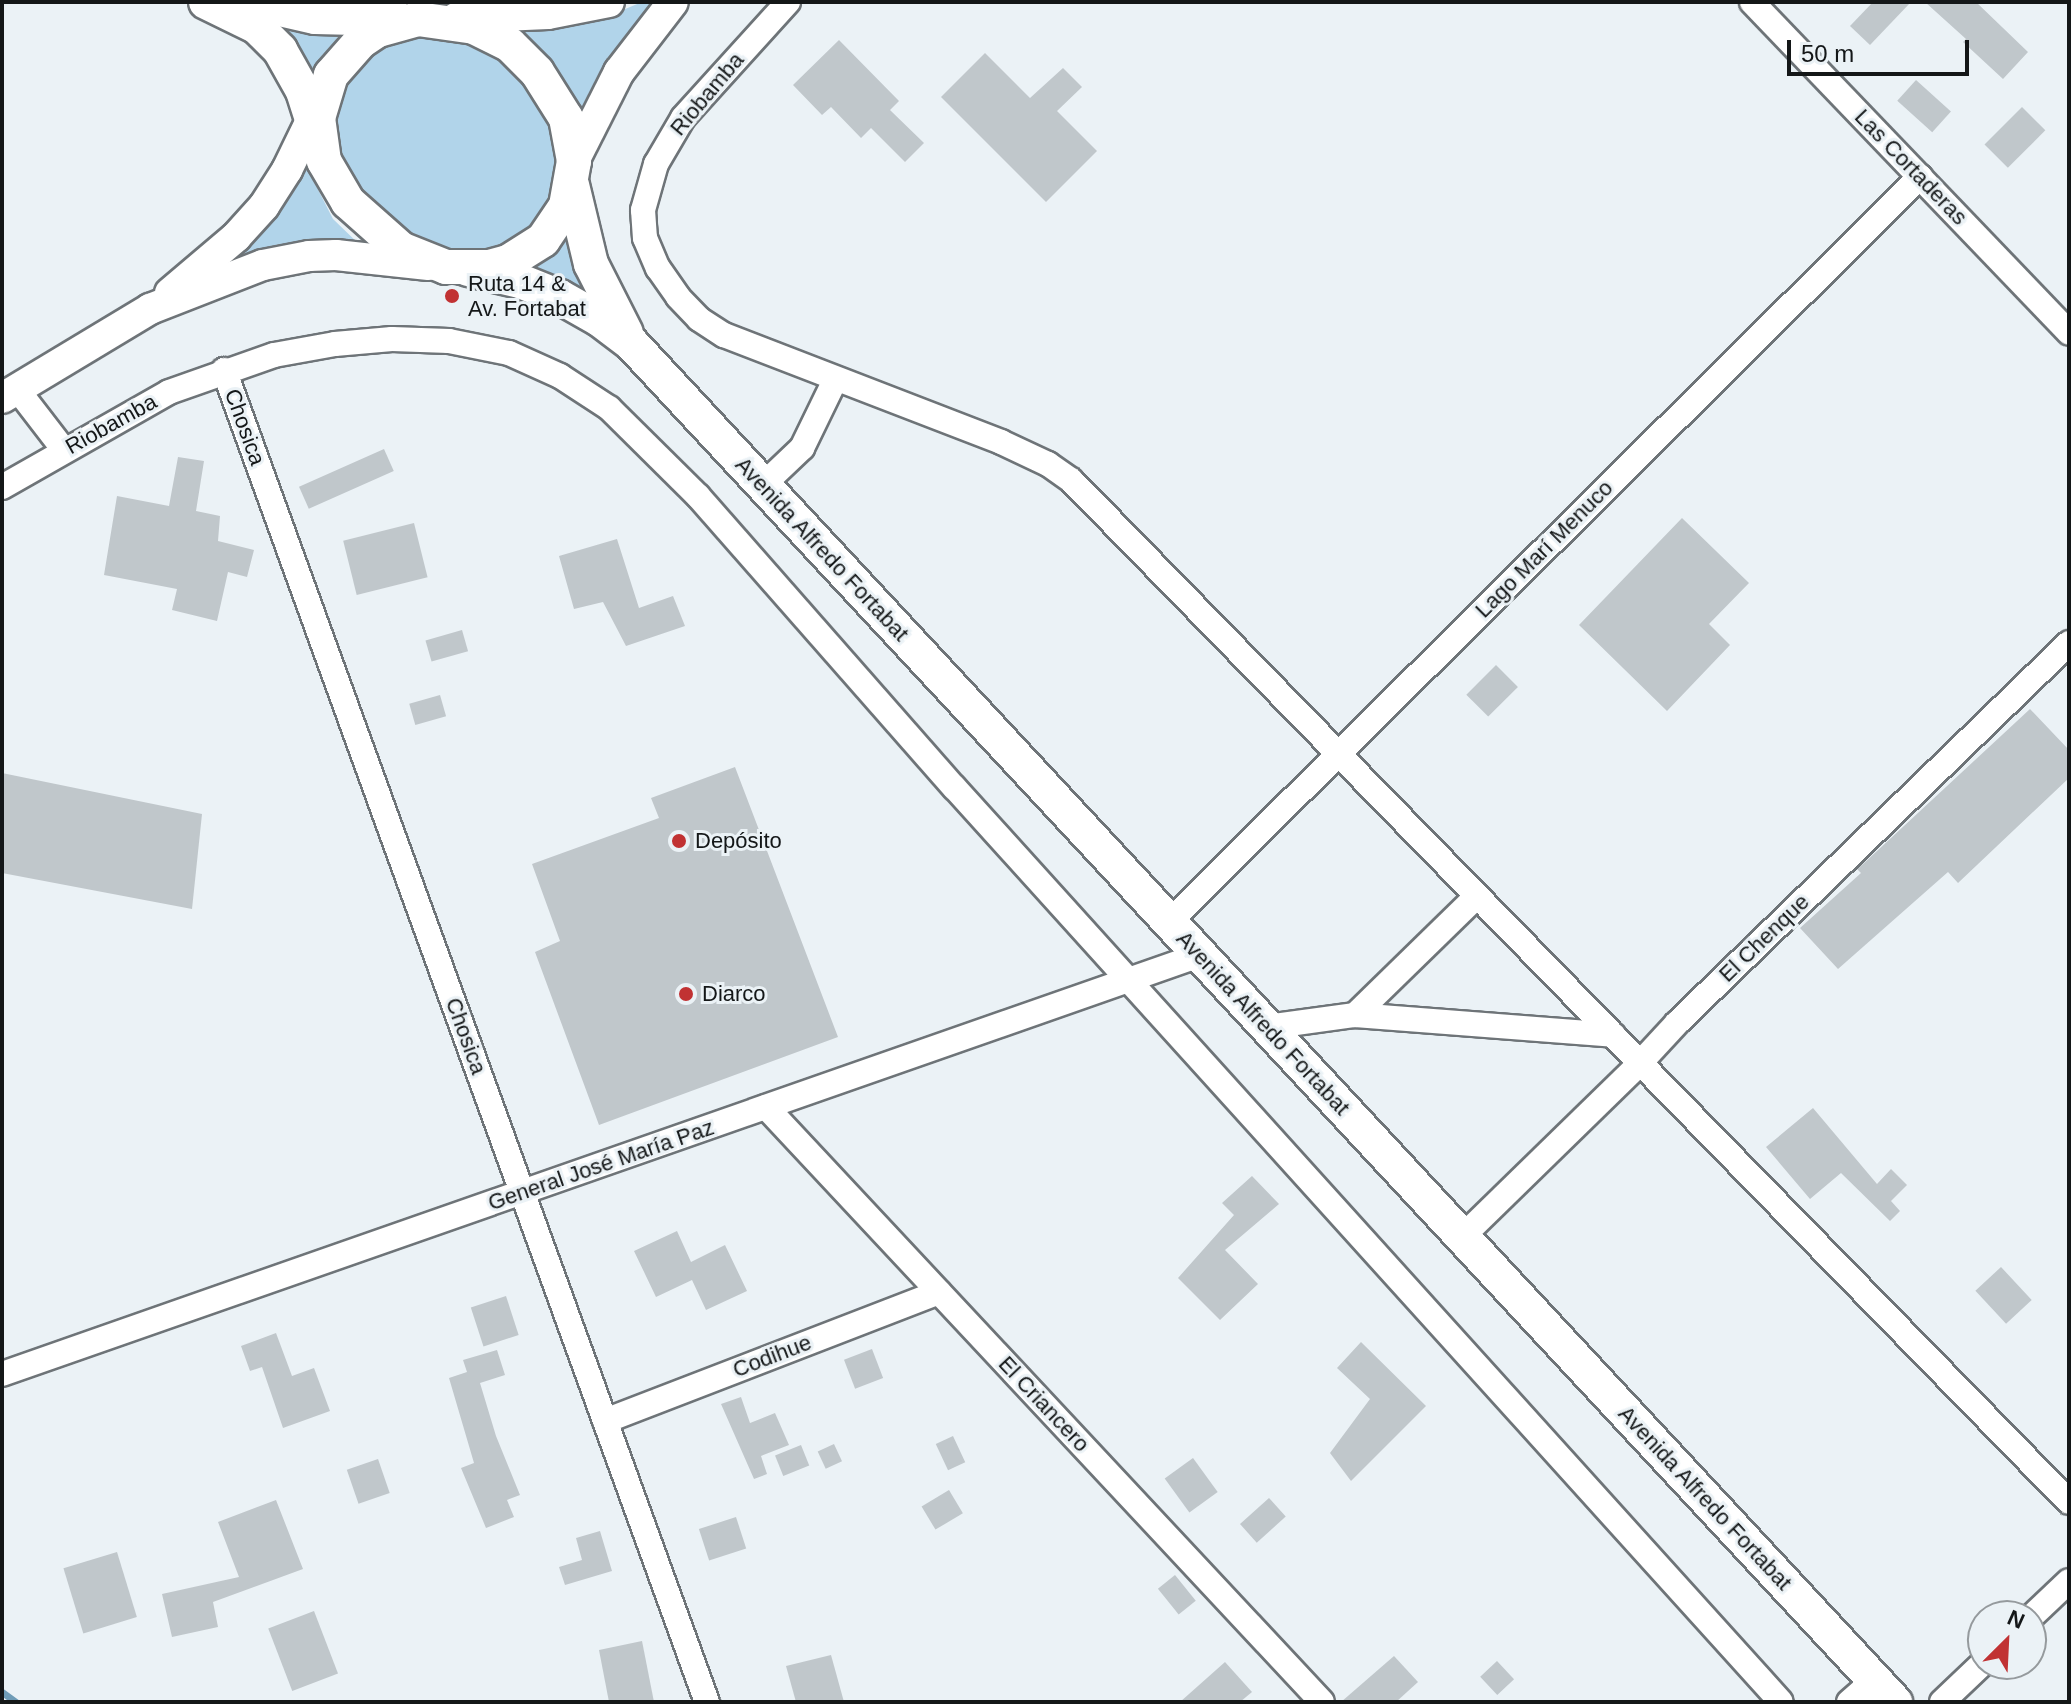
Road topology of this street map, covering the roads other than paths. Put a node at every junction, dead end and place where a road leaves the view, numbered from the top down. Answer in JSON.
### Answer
{"nodes":[{"id":1,"x":206,"y":2,"type":"edge"},
{"id":2,"x":249,"y":2,"type":"edge"},
{"id":3,"x":609,"y":2,"type":"edge"},
{"id":4,"x":673,"y":2,"type":"edge"},
{"id":5,"x":788,"y":2,"type":"edge"},
{"id":6,"x":1752,"y":2,"type":"edge"},
{"id":7,"x":427,"y":19,"type":"junction"},
{"id":8,"x":318,"y":118,"type":"junction"},
{"id":9,"x":573,"y":172,"type":"junction"},
{"id":10,"x":1920,"y":177,"type":"junction"},
{"id":11,"x":457,"y":268,"type":"junction"},
{"id":12,"x":150,"y":309,"type":"junction"},
{"id":13,"x":2069,"y":333,"type":"edge"},
{"id":14,"x":632,"y":344,"type":"junction"},
{"id":15,"x":224,"y":370,"type":"junction"},
{"id":16,"x":835,"y":380,"type":"junction"},
{"id":17,"x":10,"y":393,"type":"edge"},
{"id":18,"x":64,"y":450,"type":"junction"},
{"id":19,"x":763,"y":485,"type":"junction"},
{"id":20,"x":2,"y":487,"type":"edge"},
{"id":21,"x":2069,"y":643,"type":"edge"},
{"id":22,"x":1338,"y":754,"type":"junction"},
{"id":23,"x":1477,"y":896,"type":"junction"},
{"id":24,"x":1169,"y":922,"type":"junction"},
{"id":25,"x":1200,"y":955,"type":"junction"},
{"id":26,"x":1128,"y":980,"type":"junction"},
{"id":27,"x":1355,"y":1015,"type":"junction"},
{"id":28,"x":1267,"y":1027,"type":"junction"},
{"id":29,"x":1613,"y":1035,"type":"junction"},
{"id":30,"x":1640,"y":1063,"type":"junction"},
{"id":31,"x":766,"y":1107,"type":"junction"},
{"id":32,"x":522,"y":1192,"type":"junction"},
{"id":33,"x":1462,"y":1237,"type":"junction"},
{"id":34,"x":939,"y":1292,"type":"junction"},
{"id":35,"x":2,"y":1374,"type":"edge"},
{"id":36,"x":605,"y":1421,"type":"junction"},
{"id":37,"x":2069,"y":1502,"type":"edge"},
{"id":38,"x":2069,"y":1581,"type":"edge"},
{"id":39,"x":2047,"y":1602,"type":"edge"},
{"id":40,"x":1967,"y":1678,"type":"edge"},
{"id":41,"x":1873,"y":1695,"type":"edge"},
{"id":42,"x":707,"y":1702,"type":"edge"},
{"id":43,"x":1322,"y":1702,"type":"edge"},
{"id":44,"x":1781,"y":1702,"type":"edge"},
{"id":45,"x":1942,"y":1702,"type":"edge"}],
"edges":[{"from":1,"to":8,"type":"highway"},
{"from":2,"to":7,"type":"highway"},
{"from":3,"to":7,"type":"main road"},
{"from":4,"to":9,"type":"main road"},
{"from":5,"to":16,"type":"street","name":"Riobamba"},
{"from":6,"to":10,"type":"street","name":"Las Cortaderas"},
{"from":7,"to":8,"type":"highway"},
{"from":7,"to":9,"type":"highway"},
{"from":8,"to":11,"type":"highway"},
{"from":8,"to":12,"type":"main road"},
{"from":9,"to":11,"type":"highway"},
{"from":9,"to":14,"type":"highway","name":"Avenida Alfredo Fortabat"},
{"from":10,"to":13,"type":"street","name":"Las Cortaderas"},
{"from":10,"to":22,"type":"street","name":"Lago Marí Menuco"},
{"from":11,"to":12,"type":"main road"},
{"from":11,"to":14,"type":"highway","name":"Avenida Alfredo Fortabat"},
{"from":12,"to":17,"type":"main road"},
{"from":14,"to":19,"type":"highway","name":"Avenida Alfredo Fortabat"},
{"from":15,"to":18,"type":"street","name":"Riobamba"},
{"from":15,"to":26,"type":"street","name":"Riobamba"},
{"from":15,"to":32,"type":"street","name":"Chosica"},
{"from":16,"to":19,"type":"street"},
{"from":16,"to":22,"type":"street","name":"Riobamba"},
{"from":17,"to":18,"type":"street"},
{"from":18,"to":20,"type":"street","name":"Riobamba"},
{"from":19,"to":24,"type":"highway","name":"Avenida Alfredo Fortabat"},
{"from":21,"to":30,"type":"street","name":"El Chenque"},
{"from":22,"to":23,"type":"street","name":"Riobamba"},
{"from":22,"to":24,"type":"street","name":"Lago Marí Menuco"},
{"from":23,"to":27,"type":"street"},
{"from":23,"to":29,"type":"street","name":"Riobamba"},
{"from":24,"to":25,"type":"highway","name":"Avenida Alfredo Fortabat"},
{"from":25,"to":26,"type":"street","name":"General José María Paz"},
{"from":25,"to":28,"type":"highway","name":"Avenida Alfredo Fortabat"},
{"from":26,"to":31,"type":"street","name":"General José María Paz"},
{"from":26,"to":44,"type":"street","name":"Riobamba"},
{"from":27,"to":28,"type":"street"},
{"from":27,"to":29,"type":"street"},
{"from":28,"to":33,"type":"highway","name":"Avenida Alfredo Fortabat"},
{"from":29,"to":30,"type":"street","name":"Riobamba"},
{"from":30,"to":33,"type":"street","name":"El Chenque"},
{"from":30,"to":37,"type":"street","name":"Riobamba"},
{"from":31,"to":32,"type":"street","name":"General José María Paz"},
{"from":31,"to":34,"type":"street","name":"El Criancero"},
{"from":32,"to":35,"type":"street","name":"General José María Paz"},
{"from":32,"to":36,"type":"street","name":"Chosica"},
{"from":33,"to":41,"type":"highway","name":"Avenida Alfredo Fortabat"},
{"from":34,"to":36,"type":"street","name":"Codihue"},
{"from":34,"to":43,"type":"street","name":"El Criancero"},
{"from":36,"to":42,"type":"street","name":"Chosica"},
{"from":38,"to":39,"type":"street"},
{"from":40,"to":45,"type":"street"}]}
